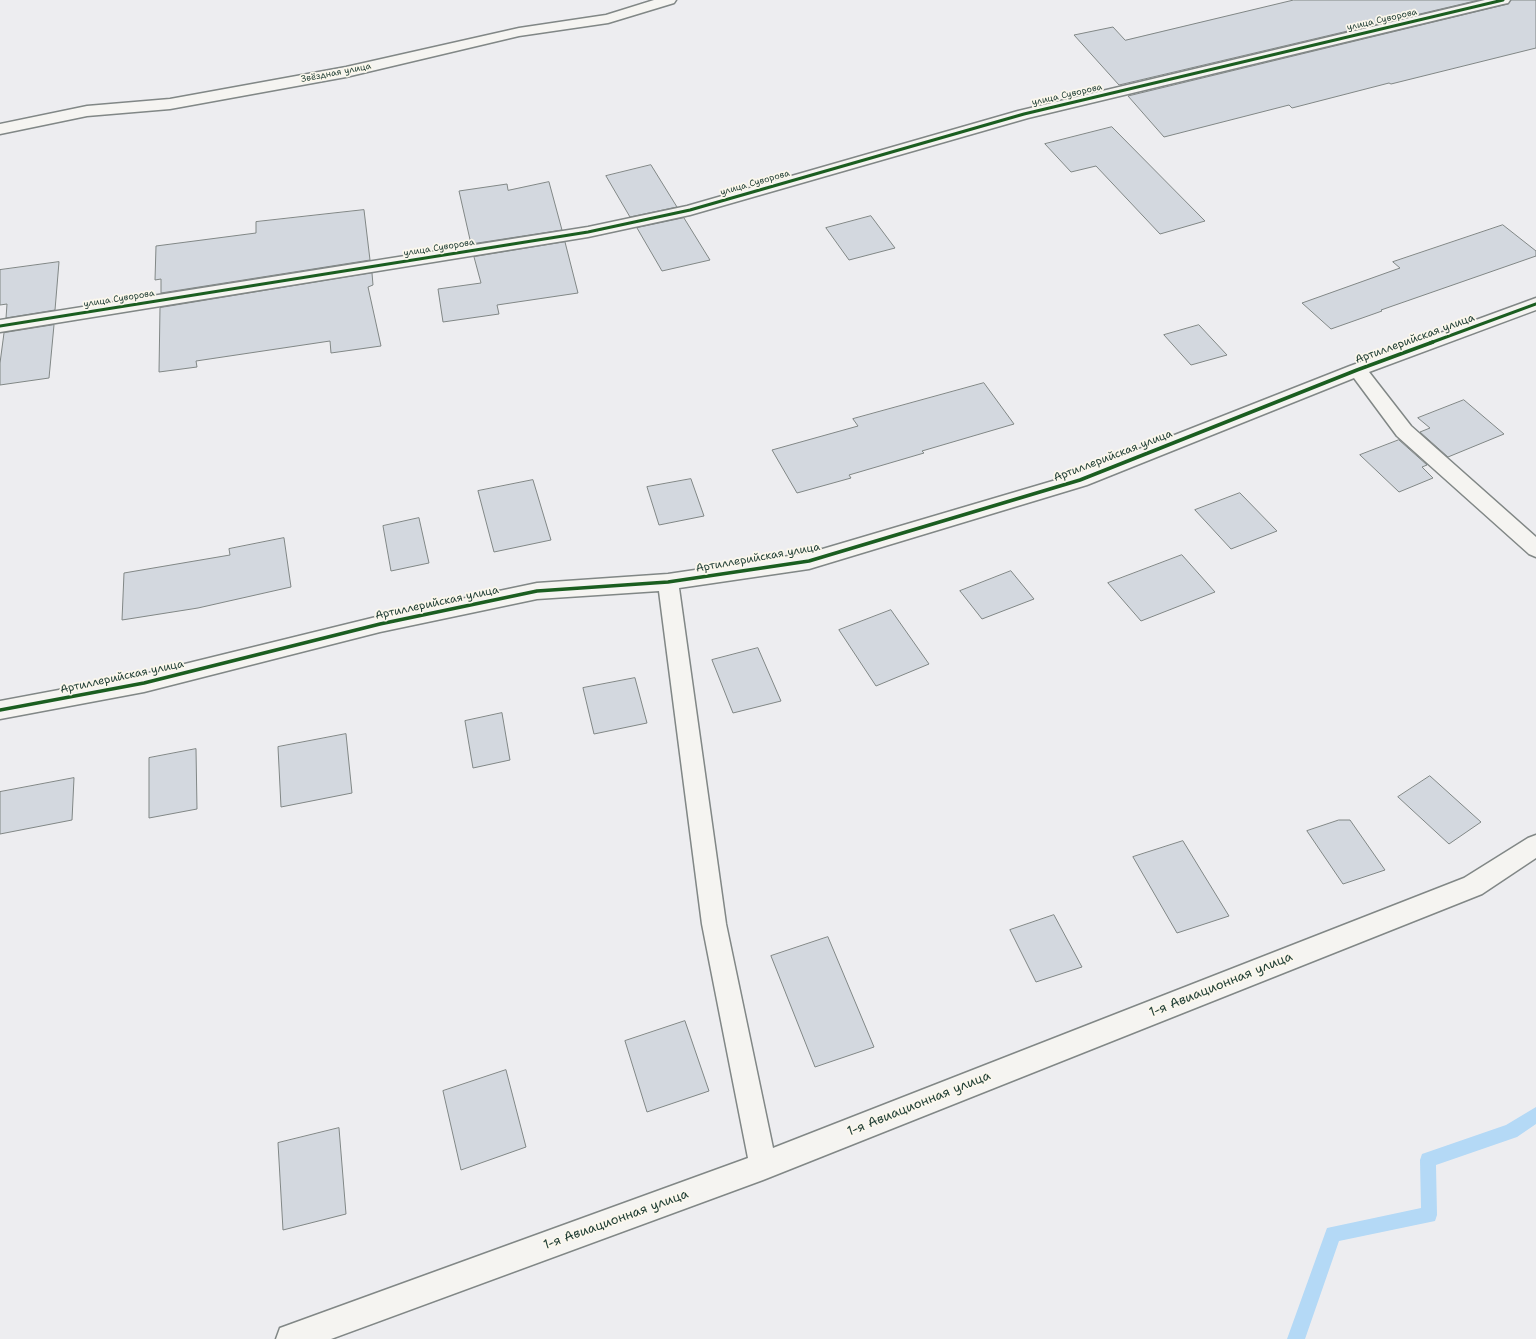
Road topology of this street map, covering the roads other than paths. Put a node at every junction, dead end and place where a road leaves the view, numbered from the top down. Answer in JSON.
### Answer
{"nodes":[{"id":1,"x":669,"y":0,"type":"edge"},
{"id":2,"x":1503,"y":0,"type":"edge"},
{"id":3,"x":0,"y":129,"type":"edge"},
{"id":4,"x":1536,"y":304,"type":"edge"},
{"id":5,"x":0,"y":326,"type":"edge"},
{"id":6,"x":1357,"y":370,"type":"junction"},
{"id":7,"x":1536,"y":550,"type":"edge"},
{"id":8,"x":668,"y":582,"type":"junction"},
{"id":9,"x":0,"y":710,"type":"edge"},
{"id":10,"x":1536,"y":845,"type":"edge"},
{"id":11,"x":763,"y":1166,"type":"junction"},
{"id":12,"x":291,"y":1339,"type":"edge"}],
"edges":[{"from":1,"to":3,"type":"street","name":"Звёздная улица"},
{"from":2,"to":5,"type":"street","name":"улица Суворова"},
{"from":4,"to":6,"type":"street","name":"Артиллерийская улица"},
{"from":6,"to":7,"type":"street"},
{"from":6,"to":8,"type":"street","name":"Артиллерийская улица"},
{"from":8,"to":9,"type":"street","name":"Артиллерийская улица"},
{"from":8,"to":11,"type":"street"},
{"from":10,"to":11,"type":"street","name":"1-я Авиационная улица"},
{"from":11,"to":12,"type":"street","name":"1-я Авиационная улица"}]}
